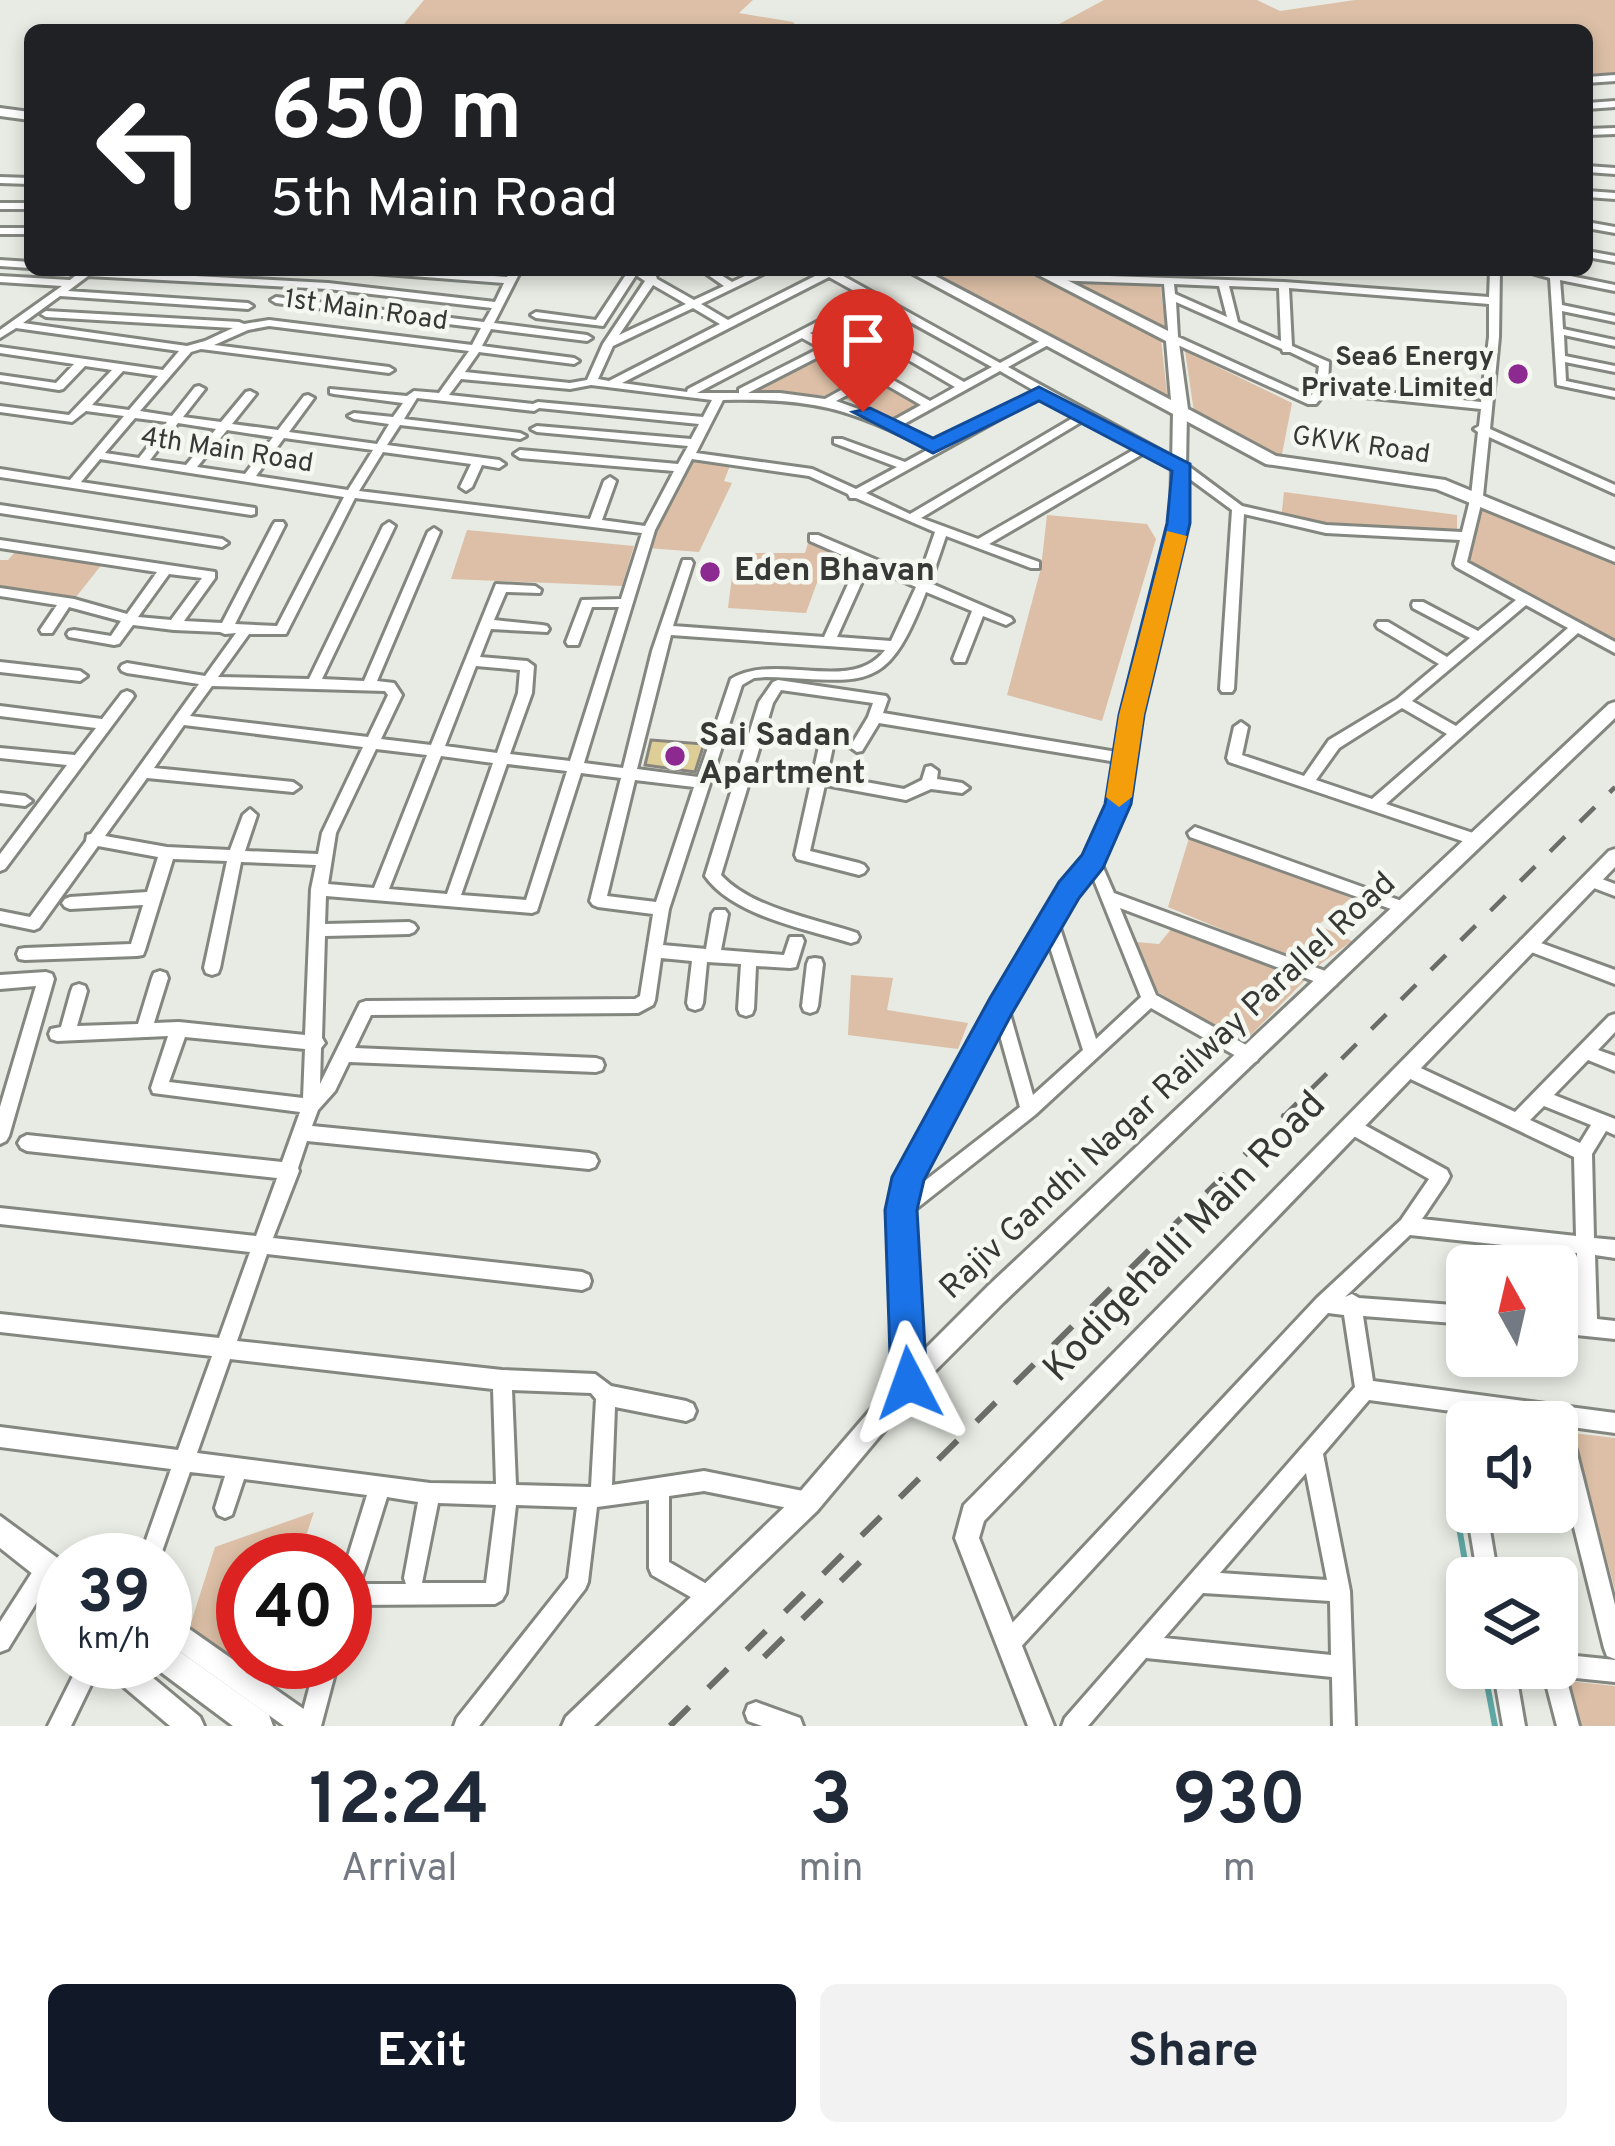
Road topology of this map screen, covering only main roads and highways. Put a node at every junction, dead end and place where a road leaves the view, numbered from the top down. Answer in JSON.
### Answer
{"nodes":[{"id":1,"x":924,"y":276,"type":"edge"},
{"id":2,"x":1047,"y":276,"type":"edge"},
{"id":3,"x":1180,"y":412,"type":"junction"},
{"id":4,"x":1615,"y":556,"type":"edge"},
{"id":5,"x":0,"y":1530,"type":"edge"},
{"id":6,"x":36,"y":1559,"type":"edge"},
{"id":7,"x":192,"y":1676,"type":"edge"},
{"id":8,"x":258,"y":1726,"type":"edge"}],
"edges":[{"from":1,"to":3,"type":"main road"},
{"from":2,"to":3,"type":"main road"},
{"from":3,"to":4,"type":"main road","name":"GKVK Road"},
{"from":5,"to":6,"type":"main road"},
{"from":7,"to":8,"type":"main road"}]}
